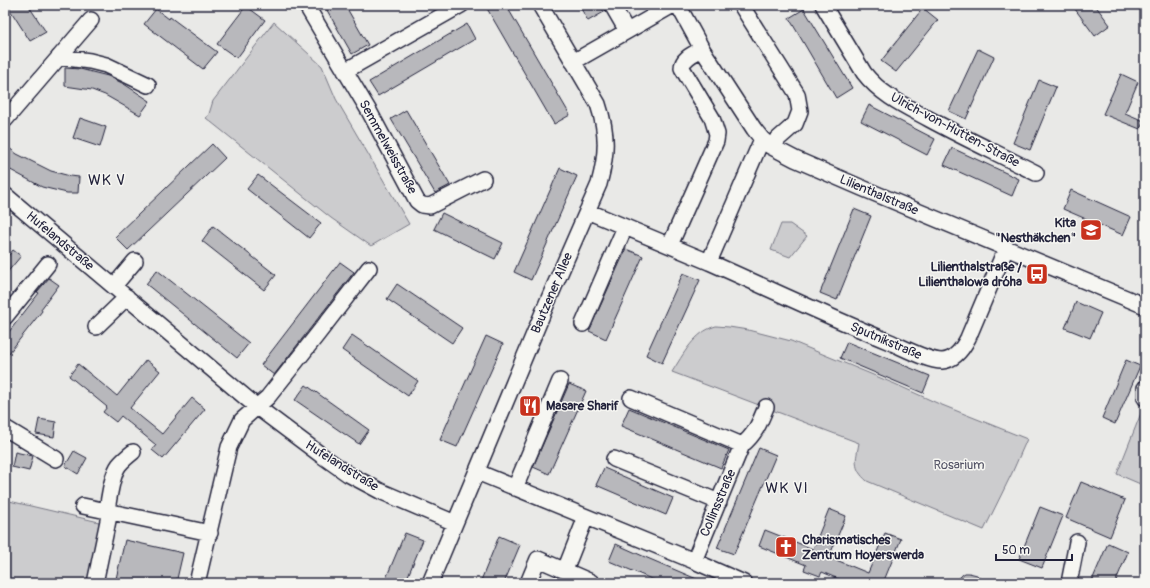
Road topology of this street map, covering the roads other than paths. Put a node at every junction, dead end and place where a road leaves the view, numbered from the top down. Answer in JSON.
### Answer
{"nodes":[{"id":1,"x":306,"y":5,"type":"edge"},
{"id":2,"x":461,"y":5,"type":"edge"},
{"id":3,"x":540,"y":5,"type":"edge"},
{"id":4,"x":612,"y":5,"type":"edge"},
{"id":5,"x":673,"y":5,"type":"edge"},
{"id":6,"x":678,"y":5,"type":"edge"},
{"id":7,"x":741,"y":5,"type":"edge"},
{"id":8,"x":823,"y":5,"type":"edge"},
{"id":9,"x":91,"y":20,"type":"dead end"},
{"id":10,"x":627,"y":31,"type":"junction"},
{"id":11,"x":702,"y":49,"type":"junction"},
{"id":12,"x":58,"y":58,"type":"junction"},
{"id":13,"x":573,"y":62,"type":"junction"},
{"id":14,"x":345,"y":71,"type":"junction"},
{"id":15,"x":148,"y":85,"type":"dead end"},
{"id":16,"x":5,"y":120,"type":"edge"},
{"id":17,"x":766,"y":142,"type":"junction"},
{"id":18,"x":1036,"y":173,"type":"dead end"},
{"id":19,"x":483,"y":179,"type":"dead end"},
{"id":20,"x":5,"y":195,"type":"edge"},
{"id":21,"x":587,"y":211,"type":"junction"},
{"id":22,"x":625,"y":227,"type":"junction"},
{"id":23,"x":670,"y":245,"type":"junction"},
{"id":24,"x":1006,"y":248,"type":"junction"},
{"id":25,"x":135,"y":261,"type":"dead end"},
{"id":26,"x":709,"y":262,"type":"junction"},
{"id":27,"x":48,"y":264,"type":"dead end"},
{"id":28,"x":369,"y":268,"type":"dead end"},
{"id":29,"x":114,"y":286,"type":"junction"},
{"id":30,"x":127,"y":297,"type":"junction"},
{"id":31,"x":1145,"y":306,"type":"edge"},
{"id":32,"x":5,"y":317,"type":"edge"},
{"id":33,"x":583,"y":324,"type":"dead end"},
{"id":34,"x":96,"y":327,"type":"dead end"},
{"id":35,"x":560,"y":381,"type":"dead end"},
{"id":36,"x":1145,"y":388,"type":"edge"},
{"id":37,"x":631,"y":398,"type":"dead end"},
{"id":38,"x":1145,"y":398,"type":"edge"},
{"id":39,"x":257,"y":407,"type":"junction"},
{"id":40,"x":766,"y":407,"type":"dead end"},
{"id":41,"x":5,"y":428,"type":"edge"},
{"id":42,"x":742,"y":445,"type":"junction"},
{"id":43,"x":133,"y":452,"type":"dead end"},
{"id":44,"x":56,"y":459,"type":"dead end"},
{"id":45,"x":614,"y":459,"type":"dead end"},
{"id":46,"x":477,"y":472,"type":"junction"},
{"id":47,"x":515,"y":488,"type":"junction"},
{"id":48,"x":719,"y":502,"type":"junction"},
{"id":49,"x":83,"y":506,"type":"dead end"},
{"id":50,"x":108,"y":511,"type":"junction"},
{"id":51,"x":586,"y":517,"type":"junction"},
{"id":52,"x":455,"y":523,"type":"junction"},
{"id":53,"x":210,"y":533,"type":"junction"},
{"id":54,"x":1077,"y":542,"type":"dead end"},
{"id":55,"x":694,"y":561,"type":"junction"},
{"id":56,"x":565,"y":570,"type":"junction"},
{"id":57,"x":95,"y":583,"type":"edge"},
{"id":58,"x":197,"y":583,"type":"edge"},
{"id":59,"x":430,"y":583,"type":"edge"},
{"id":60,"x":528,"y":583,"type":"edge"},
{"id":61,"x":591,"y":583,"type":"edge"},
{"id":62,"x":744,"y":583,"type":"edge"},
{"id":63,"x":1068,"y":583,"type":"edge"}],
"edges":[{"from":1,"to":14,"type":"street","name":"Semmelweisstraße"},
{"from":2,"to":14,"type":"street"},
{"from":3,"to":13,"type":"street","name":"Bautzener Allee"},
{"from":4,"to":10,"type":"street"},
{"from":5,"to":10,"type":"street"},
{"from":6,"to":11,"type":"street","name":"Lilienthalstraße"},
{"from":7,"to":17,"type":"street"},
{"from":8,"to":18,"type":"street","name":"Ulrich-von-Hutten-Straße"},
{"from":9,"to":12,"type":"street"},
{"from":10,"to":13,"type":"street"},
{"from":11,"to":17,"type":"street","name":"Lilienthalstraße"},
{"from":11,"to":23,"type":"street"},
{"from":12,"to":15,"type":"street"},
{"from":12,"to":16,"type":"street"},
{"from":13,"to":21,"type":"street","name":"Bautzener Allee"},
{"from":14,"to":19,"type":"street","name":"Semmelweisstraße"},
{"from":17,"to":24,"type":"street","name":"Lilienthalstraße"},
{"from":17,"to":26,"type":"street"},
{"from":20,"to":29,"type":"street","name":"Hufelandstraße"},
{"from":21,"to":22,"type":"street","name":"Sputnikstraße"},
{"from":21,"to":46,"type":"street","name":"Bautzener Allee"},
{"from":22,"to":23,"type":"street","name":"Sputnikstraße"},
{"from":22,"to":33,"type":"street"},
{"from":23,"to":26,"type":"street","name":"Sputnikstraße"},
{"from":24,"to":26,"type":"street","name":"Sputnikstraße"},
{"from":24,"to":31,"type":"street","name":"Lilienthalstraße"},
{"from":25,"to":29,"type":"street"},
{"from":27,"to":32,"type":"street"},
{"from":28,"to":39,"type":"street"},
{"from":29,"to":30,"type":"street","name":"Hufelandstraße"},
{"from":30,"to":34,"type":"street"},
{"from":30,"to":39,"type":"street","name":"Hufelandstraße"},
{"from":35,"to":47,"type":"street"},
{"from":36,"to":38,"type":"street"},
{"from":37,"to":42,"type":"street"},
{"from":39,"to":52,"type":"street","name":"Hufelandstraße"},
{"from":39,"to":53,"type":"street"},
{"from":40,"to":42,"type":"street","name":"Collinsstraße"},
{"from":41,"to":44,"type":"street"},
{"from":42,"to":48,"type":"street","name":"Collinsstraße"},
{"from":43,"to":50,"type":"street"},
{"from":45,"to":48,"type":"street"},
{"from":46,"to":47,"type":"street"},
{"from":46,"to":52,"type":"street","name":"Bautzener Allee"},
{"from":47,"to":51,"type":"street"},
{"from":48,"to":55,"type":"street","name":"Collinsstraße"},
{"from":49,"to":50,"type":"street"},
{"from":50,"to":53,"type":"street"},
{"from":50,"to":57,"type":"street"},
{"from":51,"to":55,"type":"street"},
{"from":51,"to":56,"type":"street"},
{"from":52,"to":59,"type":"street","name":"Bautzener Allee"},
{"from":53,"to":58,"type":"street"},
{"from":54,"to":63,"type":"street"},
{"from":55,"to":62,"type":"street"},
{"from":56,"to":60,"type":"street"},
{"from":56,"to":61,"type":"street"}]}
